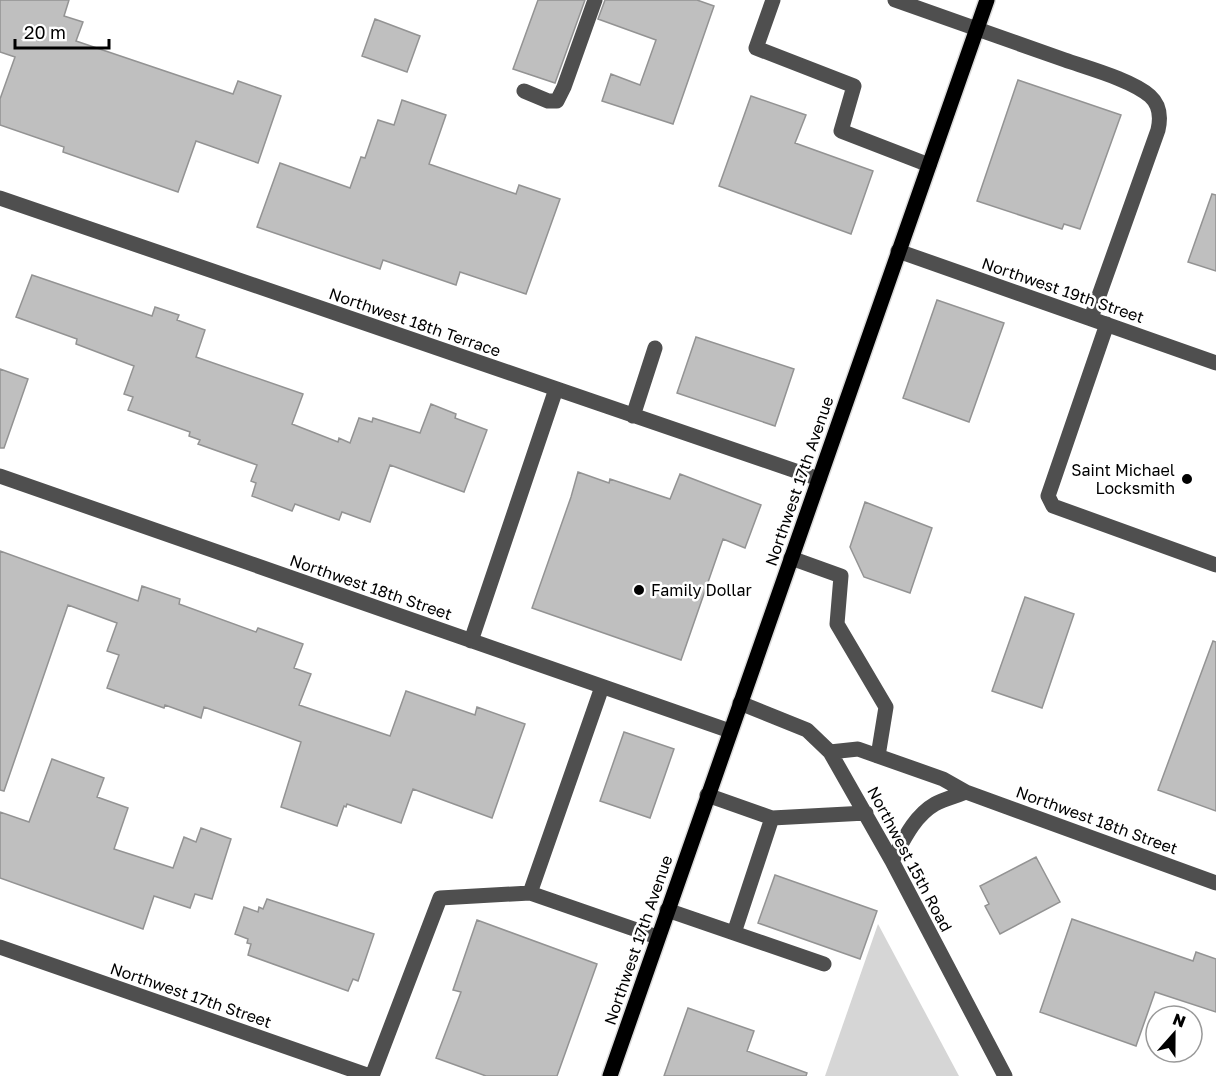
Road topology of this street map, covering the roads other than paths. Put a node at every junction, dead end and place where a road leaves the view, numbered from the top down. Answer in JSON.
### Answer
{"nodes":[{"id":1,"x":594,"y":0,"type":"edge"},
{"id":2,"x":773,"y":0,"type":"edge"},
{"id":3,"x":895,"y":0,"type":"edge"},
{"id":4,"x":987,"y":0,"type":"edge"},
{"id":5,"x":977,"y":29,"type":"junction"},
{"id":6,"x":524,"y":91,"type":"dead end"},
{"id":7,"x":929,"y":165,"type":"junction"},
{"id":8,"x":0,"y":198,"type":"edge"},
{"id":9,"x":898,"y":251,"type":"junction"},
{"id":10,"x":1091,"y":318,"type":"junction"},
{"id":11,"x":1107,"y":324,"type":"junction"},
{"id":12,"x":655,"y":348,"type":"dead end"},
{"id":13,"x":1216,"y":363,"type":"edge"},
{"id":14,"x":556,"y":389,"type":"junction"},
{"id":15,"x":633,"y":416,"type":"junction"},
{"id":16,"x":0,"y":476,"type":"edge"},
{"id":17,"x":819,"y":479,"type":"junction"},
{"id":18,"x":791,"y":558,"type":"junction"},
{"id":19,"x":1216,"y":565,"type":"edge"},
{"id":20,"x":471,"y":641,"type":"junction"},
{"id":21,"x":602,"y":687,"type":"junction"},
{"id":22,"x":740,"y":703,"type":"junction"},
{"id":23,"x":730,"y":731,"type":"junction"},
{"id":24,"x":830,"y":752,"type":"junction"},
{"id":25,"x":878,"y":756,"type":"junction"},
{"id":26,"x":966,"y":792,"type":"junction"},
{"id":27,"x":707,"y":795,"type":"junction"},
{"id":28,"x":866,"y":813,"type":"junction"},
{"id":29,"x":771,"y":818,"type":"junction"},
{"id":30,"x":892,"y":861,"type":"junction"},
{"id":31,"x":1216,"y":883,"type":"edge"},
{"id":32,"x":530,"y":893,"type":"junction"},
{"id":33,"x":667,"y":910,"type":"junction"},
{"id":34,"x":734,"y":933,"type":"junction"},
{"id":35,"x":657,"y":937,"type":"junction"},
{"id":36,"x":0,"y":947,"type":"edge"},
{"id":37,"x":824,"y":964,"type":"dead end"},
{"id":38,"x":371,"y":1076,"type":"edge"},
{"id":39,"x":610,"y":1076,"type":"edge"},
{"id":40,"x":1005,"y":1076,"type":"edge"}],
"edges":[{"from":1,"to":6,"type":"street"},
{"from":2,"to":7,"type":"street"},
{"from":3,"to":5,"type":"street"},
{"from":4,"to":5,"type":"main road","name":"Northwest 17th Avenue"},
{"from":5,"to":7,"type":"main road","name":"Northwest 17th Avenue"},
{"from":5,"to":10,"type":"street"},
{"from":7,"to":9,"type":"main road","name":"Northwest 17th Avenue"},
{"from":8,"to":14,"type":"street","name":"Northwest 18th Terrace"},
{"from":9,"to":10,"type":"street","name":"Northwest 19th Street"},
{"from":9,"to":17,"type":"main road","name":"Northwest 17th Avenue"},
{"from":10,"to":11,"type":"street","name":"Northwest 19th Street"},
{"from":11,"to":13,"type":"street","name":"Northwest 19th Street"},
{"from":11,"to":19,"type":"street"},
{"from":12,"to":15,"type":"street"},
{"from":14,"to":15,"type":"street","name":"Northwest 18th Terrace"},
{"from":14,"to":20,"type":"street"},
{"from":15,"to":17,"type":"street","name":"Northwest 18th Terrace"},
{"from":16,"to":20,"type":"street","name":"Northwest 18th Street"},
{"from":17,"to":18,"type":"main road","name":"Northwest 17th Avenue"},
{"from":18,"to":22,"type":"main road","name":"Northwest 17th Avenue"},
{"from":18,"to":25,"type":"street"},
{"from":20,"to":21,"type":"street","name":"Northwest 18th Street"},
{"from":21,"to":23,"type":"street","name":"Northwest 18th Street"},
{"from":21,"to":32,"type":"street"},
{"from":22,"to":23,"type":"main road","name":"Northwest 17th Avenue"},
{"from":22,"to":24,"type":"street","name":"Northwest 15th Road"},
{"from":23,"to":27,"type":"main road","name":"Northwest 17th Avenue"},
{"from":24,"to":25,"type":"street","name":"Northwest 18th Street"},
{"from":24,"to":28,"type":"street","name":"Northwest 15th Road"},
{"from":25,"to":26,"type":"street","name":"Northwest 18th Street"},
{"from":26,"to":30,"type":"street"},
{"from":26,"to":31,"type":"street","name":"Northwest 18th Street"},
{"from":27,"to":29,"type":"street"},
{"from":27,"to":33,"type":"main road","name":"Northwest 17th Avenue"},
{"from":28,"to":29,"type":"street"},
{"from":28,"to":30,"type":"street","name":"Northwest 15th Road"},
{"from":29,"to":34,"type":"street"},
{"from":30,"to":40,"type":"street","name":"Northwest 15th Road"},
{"from":32,"to":35,"type":"street"},
{"from":32,"to":38,"type":"street"},
{"from":33,"to":34,"type":"street"},
{"from":33,"to":35,"type":"main road","name":"Northwest 17th Avenue"},
{"from":34,"to":37,"type":"street"},
{"from":35,"to":39,"type":"main road","name":"Northwest 17th Avenue"},
{"from":36,"to":38,"type":"street","name":"Northwest 17th Street"}]}
